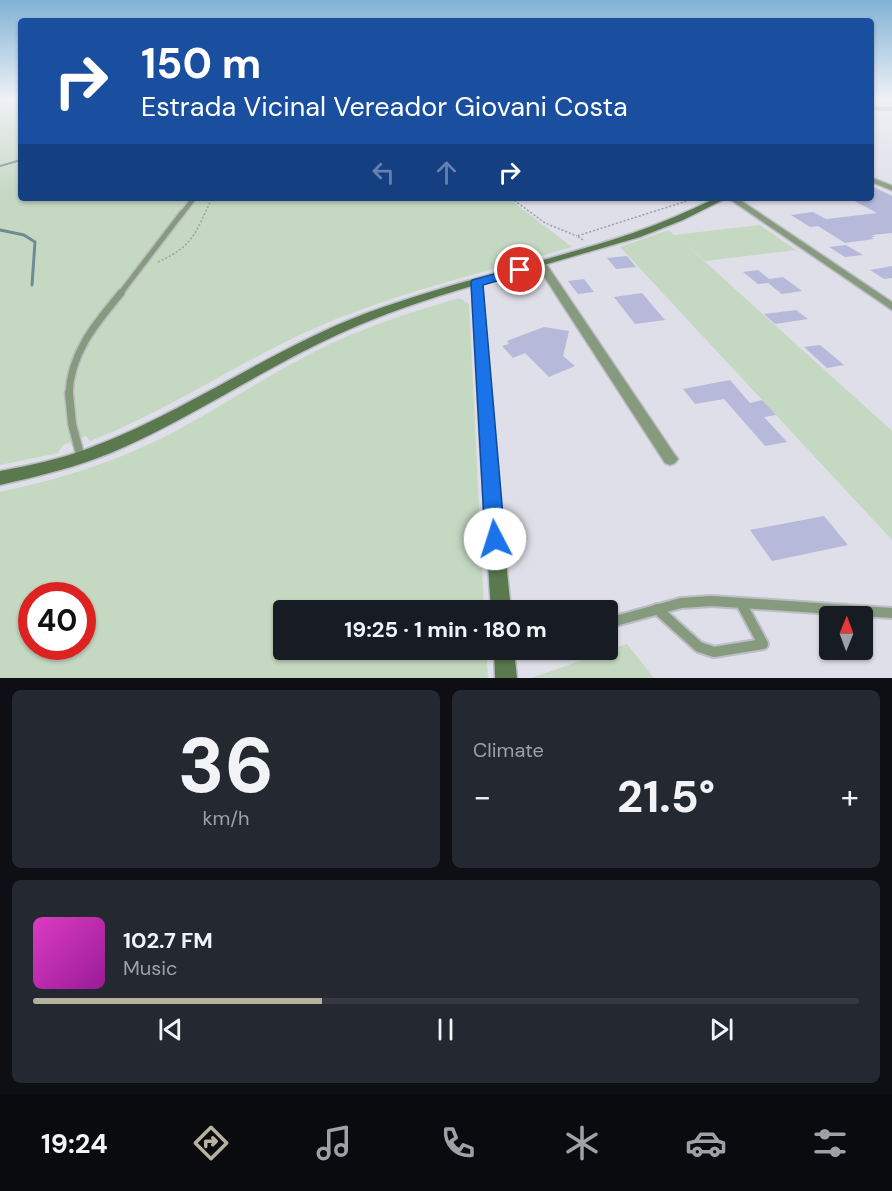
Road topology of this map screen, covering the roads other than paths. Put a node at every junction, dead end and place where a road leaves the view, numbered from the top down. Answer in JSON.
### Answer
{"nodes":[{"id":1,"x":874,"y":181,"type":"edge"},
{"id":2,"x":892,"y":188,"type":"edge"},
{"id":3,"x":192,"y":201,"type":"edge"},
{"id":4,"x":717,"y":201,"type":"edge"},
{"id":5,"x":736,"y":201,"type":"edge"},
{"id":6,"x":541,"y":264,"type":"junction"},
{"id":7,"x":477,"y":283,"type":"junction"},
{"id":8,"x":892,"y":306,"type":"edge"},
{"id":9,"x":81,"y":458,"type":"junction"},
{"id":10,"x":670,"y":459,"type":"dead end"},
{"id":11,"x":0,"y":478,"type":"edge"},
{"id":12,"x":500,"y":600,"type":"edge"},
{"id":13,"x":741,"y":603,"type":"junction"},
{"id":14,"x":657,"y":609,"type":"junction"},
{"id":15,"x":892,"y":614,"type":"edge"},
{"id":16,"x":618,"y":620,"type":"edge"},
{"id":17,"x":506,"y":660,"type":"edge"},
{"id":18,"x":506,"y":678,"type":"edge"}],
"edges":[{"from":1,"to":2,"type":"lane"},
{"from":3,"to":9,"type":"lane"},
{"from":4,"to":6,"type":"street"},
{"from":5,"to":8,"type":"street"},
{"from":6,"to":7,"type":"street"},
{"from":6,"to":10,"type":"street"},
{"from":7,"to":9,"type":"street"},
{"from":7,"to":12,"type":"street"},
{"from":9,"to":11,"type":"street"},
{"from":13,"to":14,"type":"lane"},
{"from":13,"to":14,"type":"lane"},
{"from":13,"to":15,"type":"lane"},
{"from":14,"to":16,"type":"lane"},
{"from":17,"to":18,"type":"street"}]}
